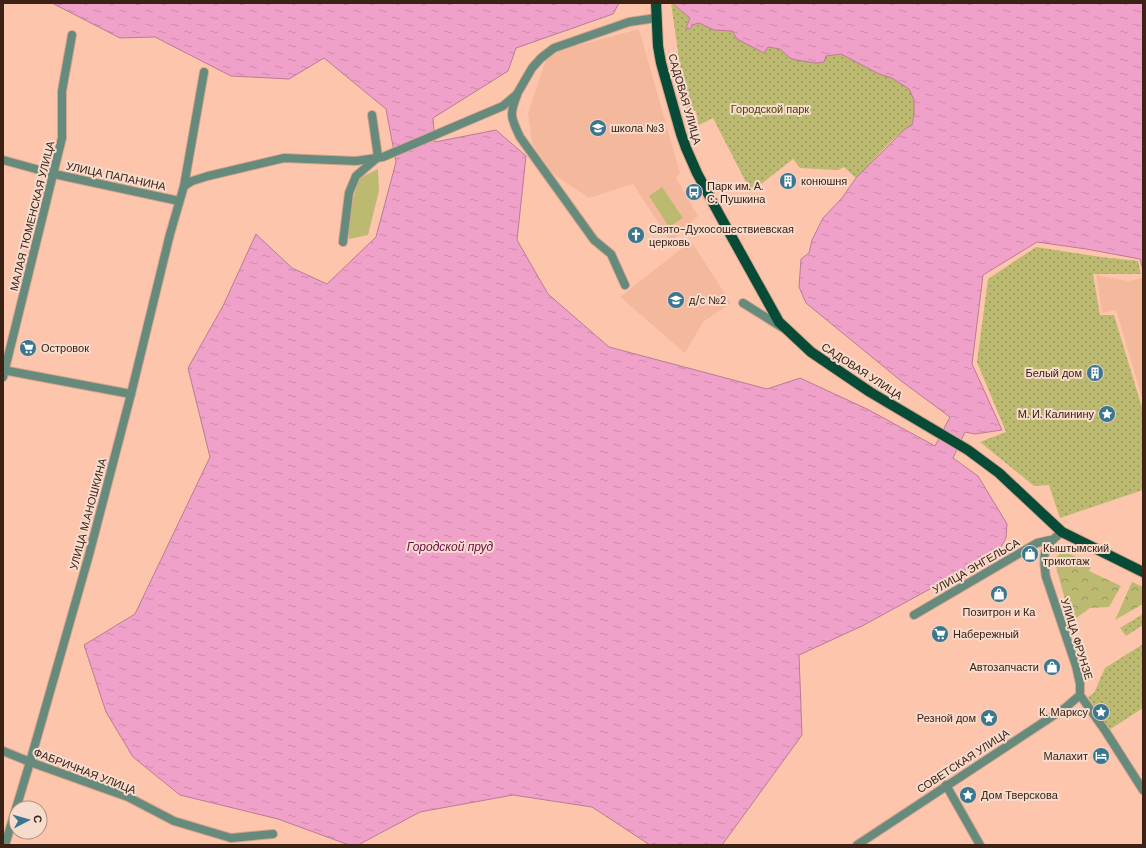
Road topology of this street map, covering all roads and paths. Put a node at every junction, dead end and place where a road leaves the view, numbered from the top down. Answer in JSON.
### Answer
{"nodes":[{"id":1,"x":656,"y":3,"type":"edge"},
{"id":2,"x":656,"y":18,"type":"junction"},
{"id":3,"x":72,"y":35,"type":"dead end"},
{"id":4,"x":204,"y":72,"type":"dead end"},
{"id":5,"x":517,"y":94,"type":"junction"},
{"id":6,"x":372,"y":115,"type":"dead end"},
{"id":7,"x":378,"y":157,"type":"junction"},
{"id":8,"x":3,"y":160,"type":"edge"},
{"id":9,"x":54,"y":174,"type":"junction"},
{"id":10,"x":184,"y":186,"type":"junction"},
{"id":11,"x":179,"y":201,"type":"junction"},
{"id":12,"x":343,"y":242,"type":"dead end"},
{"id":13,"x":625,"y":285,"type":"dead end"},
{"id":14,"x":743,"y":303,"type":"dead end"},
{"id":15,"x":785,"y":329,"type":"junction"},
{"id":16,"x":4,"y":372,"type":"edge"},
{"id":17,"x":131,"y":394,"type":"junction"},
{"id":18,"x":1062,"y":532,"type":"junction"},
{"id":19,"x":1050,"y":540,"type":"junction"},
{"id":20,"x":1143,"y":572,"type":"edge"},
{"id":21,"x":914,"y":615,"type":"dead end"},
{"id":22,"x":1080,"y":695,"type":"junction"},
{"id":23,"x":3,"y":751,"type":"edge"},
{"id":24,"x":30,"y":762,"type":"junction"},
{"id":25,"x":946,"y":785,"type":"junction"},
{"id":26,"x":1143,"y":790,"type":"edge"},
{"id":27,"x":273,"y":834,"type":"dead end"},
{"id":28,"x":5,"y":845,"type":"edge"},
{"id":29,"x":857,"y":845,"type":"edge"},
{"id":30,"x":980,"y":845,"type":"edge"}],
"edges":[{"from":1,"to":2,"type":"main road","name":"САДОВАЯ УЛИЦА"},
{"from":2,"to":5,"type":"street"},
{"from":2,"to":15,"type":"main road","name":"САДОВАЯ УЛИЦА"},
{"from":3,"to":9,"type":"street","name":"МАЛАЯ ТЮМЕНСКАЯ УЛИЦА"},
{"from":4,"to":10,"type":"street","name":"УЛИЦА М.АНОШКИНА"},
{"from":5,"to":7,"type":"street"},
{"from":5,"to":13,"type":"street"},
{"from":6,"to":7,"type":"street"},
{"from":7,"to":10,"type":"street"},
{"from":7,"to":12,"type":"street"},
{"from":8,"to":9,"type":"street","name":"УЛИЦА ПАПАНИНА"},
{"from":9,"to":11,"type":"street","name":"УЛИЦА ПАПАНИНА"},
{"from":9,"to":16,"type":"street","name":"МАЛАЯ ТЮМЕНСКАЯ УЛИЦА"},
{"from":10,"to":11,"type":"street","name":"УЛИЦА М.АНОШКИНА"},
{"from":11,"to":17,"type":"street","name":"УЛИЦА М.АНОШКИНА"},
{"from":14,"to":15,"type":"street","name":"САДОВАЯ УЛИЦА"},
{"from":15,"to":18,"type":"main road","name":"САДОВАЯ УЛИЦА"},
{"from":16,"to":17,"type":"street"},
{"from":17,"to":24,"type":"street","name":"УЛИЦА М.АНОШКИНА"},
{"from":18,"to":19,"type":"street"},
{"from":18,"to":20,"type":"main road","name":"САДОВАЯ УЛИЦА"},
{"from":19,"to":21,"type":"street","name":"УЛИЦА ЭНГЕЛЬСА"},
{"from":19,"to":22,"type":"street","name":"УЛИЦА ФРУНЗЕ"},
{"from":22,"to":25,"type":"street","name":"СОВЕТСКАЯ УЛИЦА"},
{"from":22,"to":26,"type":"street","name":"УЛИЦА ФРУНЗЕ"},
{"from":23,"to":24,"type":"street","name":"ФАБРИЧНАЯ УЛИЦА"},
{"from":24,"to":27,"type":"street","name":"ФАБРИЧНАЯ УЛИЦА"},
{"from":24,"to":28,"type":"street","name":"УЛИЦА М.АНОШКИНА"},
{"from":25,"to":29,"type":"street","name":"СОВЕТСКАЯ УЛИЦА"},
{"from":25,"to":30,"type":"street"}]}
